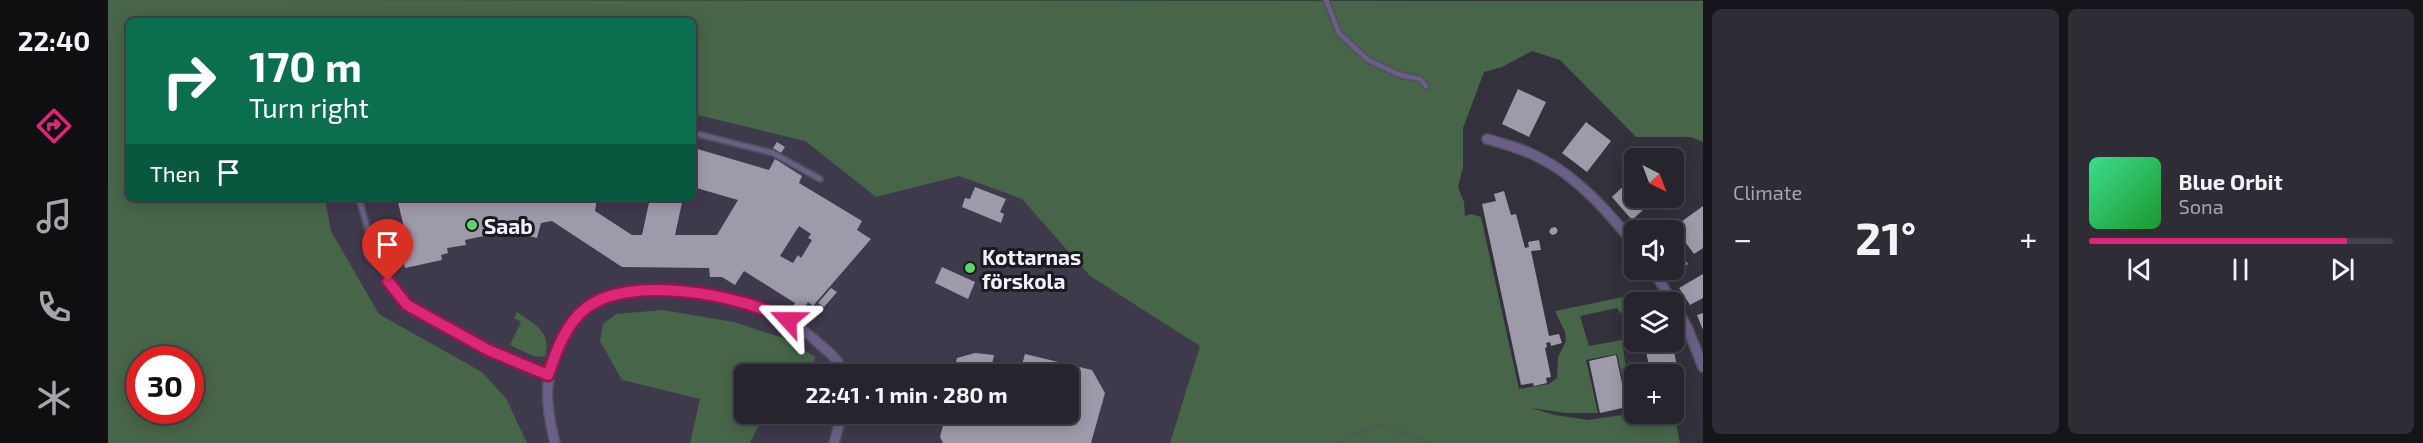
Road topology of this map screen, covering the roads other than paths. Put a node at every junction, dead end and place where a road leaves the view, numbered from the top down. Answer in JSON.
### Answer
{"nodes":[{"id":1,"x":1326,"y":0,"type":"edge"},
{"id":2,"x":1426,"y":86,"type":"dead end"},
{"id":3,"x":696,"y":134,"type":"edge"},
{"id":4,"x":1487,"y":139,"type":"dead end"},
{"id":5,"x":820,"y":179,"type":"dead end"},
{"id":6,"x":359,"y":201,"type":"edge"},
{"id":7,"x":1624,"y":232,"type":"edge"},
{"id":8,"x":1684,"y":322,"type":"edge"},
{"id":9,"x":839,"y":364,"type":"edge"},
{"id":10,"x":1703,"y":367,"type":"edge"},
{"id":11,"x":548,"y":375,"type":"junction"},
{"id":12,"x":839,"y":424,"type":"edge"},
{"id":13,"x":555,"y":443,"type":"edge"},
{"id":14,"x":834,"y":443,"type":"edge"}],
"edges":[{"from":1,"to":2,"type":"lane"},
{"from":3,"to":5,"type":"lane"},
{"from":4,"to":7,"type":"street"},
{"from":6,"to":11,"type":"lane"},
{"from":8,"to":10,"type":"street"},
{"from":9,"to":11,"type":"street"},
{"from":11,"to":13,"type":"street"},
{"from":12,"to":14,"type":"street"}]}
